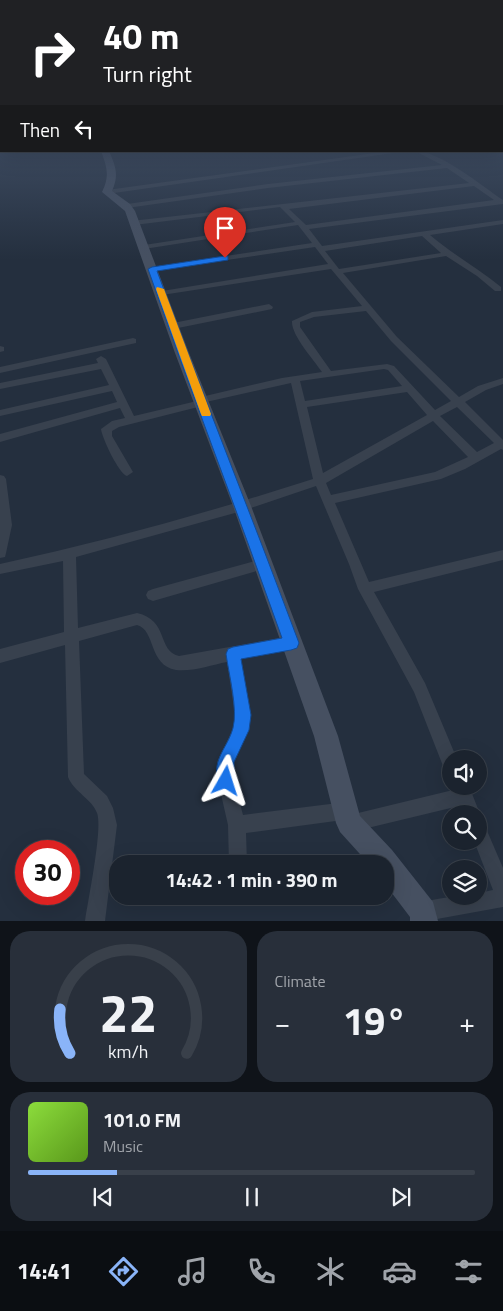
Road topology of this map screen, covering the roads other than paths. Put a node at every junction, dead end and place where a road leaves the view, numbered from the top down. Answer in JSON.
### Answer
{"nodes":[{"id":1,"x":114,"y":174,"type":"edge"},
{"id":2,"x":232,"y":174,"type":"edge"},
{"id":3,"x":376,"y":174,"type":"edge"},
{"id":4,"x":461,"y":174,"type":"edge"},
{"id":5,"x":306,"y":176,"type":"dead end"},
{"id":6,"x":312,"y":181,"type":"junction"},
{"id":7,"x":477,"y":184,"type":"junction"},
{"id":8,"x":107,"y":192,"type":"junction"},
{"id":9,"x":501,"y":202,"type":"edge"},
{"id":10,"x":127,"y":206,"type":"junction"},
{"id":11,"x":285,"y":207,"type":"junction"},
{"id":12,"x":503,"y":222,"type":"edge"},
{"id":13,"x":134,"y":223,"type":"junction"},
{"id":14,"x":302,"y":225,"type":"junction"},
{"id":15,"x":424,"y":234,"type":"junction"},
{"id":16,"x":144,"y":247,"type":"junction"},
{"id":17,"x":318,"y":247,"type":"junction"},
{"id":18,"x":447,"y":254,"type":"junction"},
{"id":19,"x":152,"y":269,"type":"junction"},
{"id":20,"x":336,"y":269,"type":"junction"},
{"id":21,"x":498,"y":289,"type":"dead end"},
{"id":22,"x":162,"y":293,"type":"junction"},
{"id":23,"x":269,"y":307,"type":"dead end"},
{"id":24,"x":367,"y":308,"type":"junction"},
{"id":25,"x":173,"y":326,"type":"junction"},
{"id":26,"x":133,"y":341,"type":"dead end"},
{"id":27,"x":96,"y":349,"type":"junction"},
{"id":28,"x":104,"y":365,"type":"junction"},
{"id":29,"x":0,"y":370,"type":"edge"},
{"id":30,"x":328,"y":373,"type":"junction"},
{"id":31,"x":295,"y":379,"type":"junction"},
{"id":32,"x":503,"y":381,"type":"edge"},
{"id":33,"x":0,"y":386,"type":"edge"},
{"id":34,"x":115,"y":387,"type":"junction"},
{"id":35,"x":410,"y":388,"type":"junction"},
{"id":36,"x":201,"y":402,"type":"junction"},
{"id":37,"x":458,"y":402,"type":"junction"},
{"id":38,"x":124,"y":404,"type":"junction"},
{"id":39,"x":301,"y":405,"type":"junction"},
{"id":40,"x":0,"y":413,"type":"edge"},
{"id":41,"x":434,"y":416,"type":"junction"},
{"id":42,"x":131,"y":420,"type":"junction"},
{"id":43,"x":0,"y":438,"type":"edge"},
{"id":44,"x":502,"y":445,"type":"edge"},
{"id":45,"x":476,"y":458,"type":"junction"},
{"id":46,"x":127,"y":472,"type":"dead end"},
{"id":47,"x":0,"y":479,"type":"edge"},
{"id":48,"x":319,"y":481,"type":"junction"},
{"id":49,"x":328,"y":500,"type":"junction"},
{"id":50,"x":242,"y":506,"type":"junction"},
{"id":51,"x":0,"y":553,"type":"edge"},
{"id":52,"x":70,"y":554,"type":"junction"},
{"id":53,"x":503,"y":555,"type":"edge"},
{"id":54,"x":262,"y":564,"type":"junction"},
{"id":55,"x":0,"y":569,"type":"edge"},
{"id":56,"x":365,"y":589,"type":"junction"},
{"id":57,"x":153,"y":595,"type":"dead end"},
{"id":58,"x":72,"y":638,"type":"junction"},
{"id":59,"x":291,"y":643,"type":"junction"},
{"id":60,"x":233,"y":654,"type":"junction"},
{"id":61,"x":0,"y":656,"type":"edge"},
{"id":62,"x":445,"y":750,"type":"edge"},
{"id":63,"x":444,"y":795,"type":"edge"},
{"id":64,"x":347,"y":817,"type":"junction"},
{"id":65,"x":237,"y":825,"type":"junction"},
{"id":66,"x":486,"y":850,"type":"edge"},
{"id":67,"x":238,"y":855,"type":"edge"},
{"id":68,"x":503,"y":891,"type":"edge"},
{"id":69,"x":503,"y":898,"type":"edge"},
{"id":70,"x":423,"y":916,"type":"edge"},
{"id":71,"x":95,"y":921,"type":"edge"}],
"edges":[{"from":1,"to":8,"type":"street"},
{"from":2,"to":8,"type":"street"},
{"from":3,"to":6,"type":"street"},
{"from":4,"to":7,"type":"street"},
{"from":5,"to":6,"type":"street"},
{"from":6,"to":10,"type":"street"},
{"from":7,"to":9,"type":"street"},
{"from":7,"to":11,"type":"street"},
{"from":8,"to":10,"type":"street"},
{"from":9,"to":14,"type":"street"},
{"from":10,"to":13,"type":"street"},
{"from":11,"to":13,"type":"street"},
{"from":11,"to":14,"type":"street"},
{"from":12,"to":15,"type":"street"},
{"from":13,"to":16,"type":"street"},
{"from":14,"to":16,"type":"street"},
{"from":14,"to":17,"type":"street"},
{"from":15,"to":17,"type":"street"},
{"from":15,"to":18,"type":"street"},
{"from":16,"to":19,"type":"street"},
{"from":17,"to":19,"type":"street"},
{"from":17,"to":20,"type":"street"},
{"from":18,"to":20,"type":"street"},
{"from":18,"to":21,"type":"street"},
{"from":19,"to":22,"type":"street"},
{"from":20,"to":22,"type":"street"},
{"from":20,"to":24,"type":"street"},
{"from":22,"to":25,"type":"street"},
{"from":23,"to":25,"type":"street"},
{"from":24,"to":30,"type":"street"},
{"from":24,"to":37,"type":"street"},
{"from":25,"to":36,"type":"street"},
{"from":26,"to":27,"type":"street"},
{"from":27,"to":28,"type":"street"},
{"from":27,"to":29,"type":"street"},
{"from":28,"to":33,"type":"street"},
{"from":28,"to":34,"type":"street"},
{"from":30,"to":31,"type":"street"},
{"from":30,"to":35,"type":"street"},
{"from":31,"to":36,"type":"street"},
{"from":31,"to":39,"type":"street"},
{"from":32,"to":37,"type":"street"},
{"from":34,"to":38,"type":"street"},
{"from":34,"to":40,"type":"street"},
{"from":35,"to":39,"type":"street"},
{"from":35,"to":41,"type":"street"},
{"from":36,"to":42,"type":"street"},
{"from":36,"to":50,"type":"street"},
{"from":37,"to":41,"type":"street"},
{"from":37,"to":44,"type":"street"},
{"from":38,"to":42,"type":"street"},
{"from":38,"to":43,"type":"street"},
{"from":39,"to":48,"type":"street"},
{"from":41,"to":45,"type":"street"},
{"from":41,"to":48,"type":"street"},
{"from":42,"to":46,"type":"street"},
{"from":44,"to":45,"type":"street"},
{"from":45,"to":49,"type":"street"},
{"from":47,"to":51,"type":"street"},
{"from":48,"to":49,"type":"street"},
{"from":48,"to":50,"type":"street"},
{"from":49,"to":56,"type":"street"},
{"from":50,"to":52,"type":"street"},
{"from":50,"to":54,"type":"street"},
{"from":52,"to":55,"type":"street"},
{"from":52,"to":58,"type":"street"},
{"from":53,"to":56,"type":"street"},
{"from":54,"to":57,"type":"street"},
{"from":54,"to":59,"type":"street"},
{"from":56,"to":62,"type":"street"},
{"from":58,"to":60,"type":"street"},
{"from":58,"to":61,"type":"street"},
{"from":58,"to":71,"type":"street"},
{"from":59,"to":60,"type":"street"},
{"from":59,"to":64,"type":"street"},
{"from":60,"to":65,"type":"street"},
{"from":63,"to":64,"type":"street"},
{"from":64,"to":65,"type":"street"},
{"from":64,"to":70,"type":"street"},
{"from":65,"to":67,"type":"street"},
{"from":66,"to":68,"type":"street"},
{"from":69,"to":70,"type":"street"}]}
